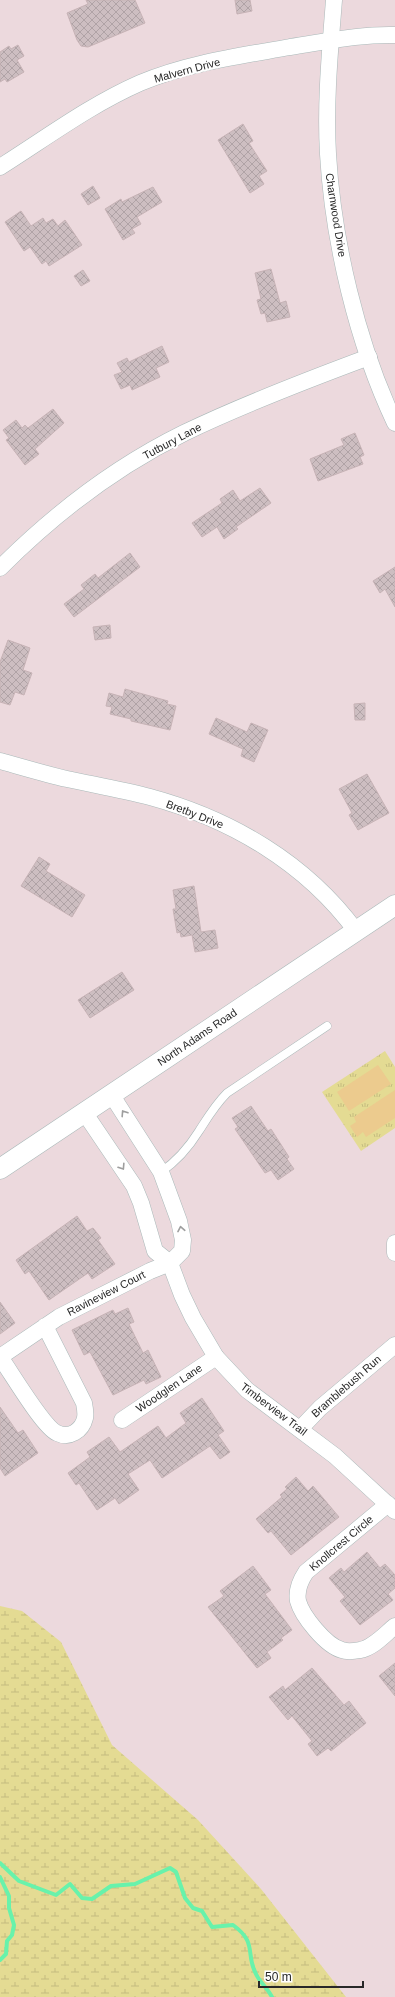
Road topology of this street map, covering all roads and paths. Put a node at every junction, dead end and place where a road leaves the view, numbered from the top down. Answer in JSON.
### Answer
{"nodes":[{"id":1,"x":334,"y":0,"type":"edge"},
{"id":2,"x":395,"y":35,"type":"edge"},
{"id":3,"x":331,"y":40,"type":"junction"},
{"id":4,"x":0,"y":167,"type":"edge"},
{"id":5,"x":369,"y":357,"type":"junction"},
{"id":6,"x":395,"y":422,"type":"edge"},
{"id":7,"x":0,"y":568,"type":"edge"},
{"id":8,"x":0,"y":761,"type":"edge"},
{"id":9,"x":395,"y":905,"type":"edge"},
{"id":10,"x":356,"y":931,"type":"junction"},
{"id":11,"x":327,"y":1026,"type":"dead end"},
{"id":12,"x":111,"y":1094,"type":"junction"},
{"id":13,"x":84,"y":1112,"type":"junction"},
{"id":14,"x":0,"y":1169,"type":"edge"},
{"id":15,"x":161,"y":1172,"type":"junction"},
{"id":16,"x":395,"y":1243,"type":"edge"},
{"id":17,"x":395,"y":1253,"type":"edge"},
{"id":18,"x":170,"y":1263,"type":"junction"},
{"id":19,"x":45,"y":1326,"type":"junction"},
{"id":20,"x":395,"y":1345,"type":"edge"},
{"id":21,"x":216,"y":1357,"type":"junction"},
{"id":22,"x":122,"y":1420,"type":"dead end"},
{"id":23,"x":300,"y":1429,"type":"junction"},
{"id":24,"x":392,"y":1507,"type":"edge"},
{"id":25,"x":395,"y":1626,"type":"edge"}],
"edges":[{"from":1,"to":3,"type":"street","name":"Charnwood Drive"},
{"from":2,"to":3,"type":"street","name":"Malvern Drive"},
{"from":3,"to":4,"type":"street","name":"Malvern Drive"},
{"from":3,"to":5,"type":"street","name":"Charnwood Drive"},
{"from":5,"to":6,"type":"street","name":"Charnwood Drive"},
{"from":5,"to":7,"type":"street","name":"Tutbury Lane"},
{"from":8,"to":10,"type":"street","name":"Bretby Drive"},
{"from":9,"to":10,"type":"street","name":"North Adams Road"},
{"from":10,"to":12,"type":"street","name":"North Adams Road"},
{"from":11,"to":15,"type":"lane"},
{"from":12,"to":13,"type":"street","name":"North Adams Road"},
{"from":15,"to":12,"type":"street","one_way":true},
{"from":13,"to":14,"type":"street","name":"North Adams Road"},
{"from":13,"to":18,"type":"street","name":"Timberview Trail","one_way":true},
{"from":18,"to":15,"type":"street","one_way":true},
{"from":16,"to":17,"type":"street"},
{"from":18,"to":19,"type":"street","name":"Ravineview Court"},
{"from":18,"to":21,"type":"street","name":"Timberview Trail"},
{"from":19,"to":19,"type":"street","name":"Ravineview Court"},
{"from":20,"to":23,"type":"street","name":"Bramblebush Run"},
{"from":21,"to":22,"type":"street","name":"Woodglen Lane"},
{"from":21,"to":23,"type":"street","name":"Timberview Trail"},
{"from":23,"to":24,"type":"street","name":"Timberview Trail"},
{"from":24,"to":25,"type":"street","name":"Knollcrest Circle"}]}
